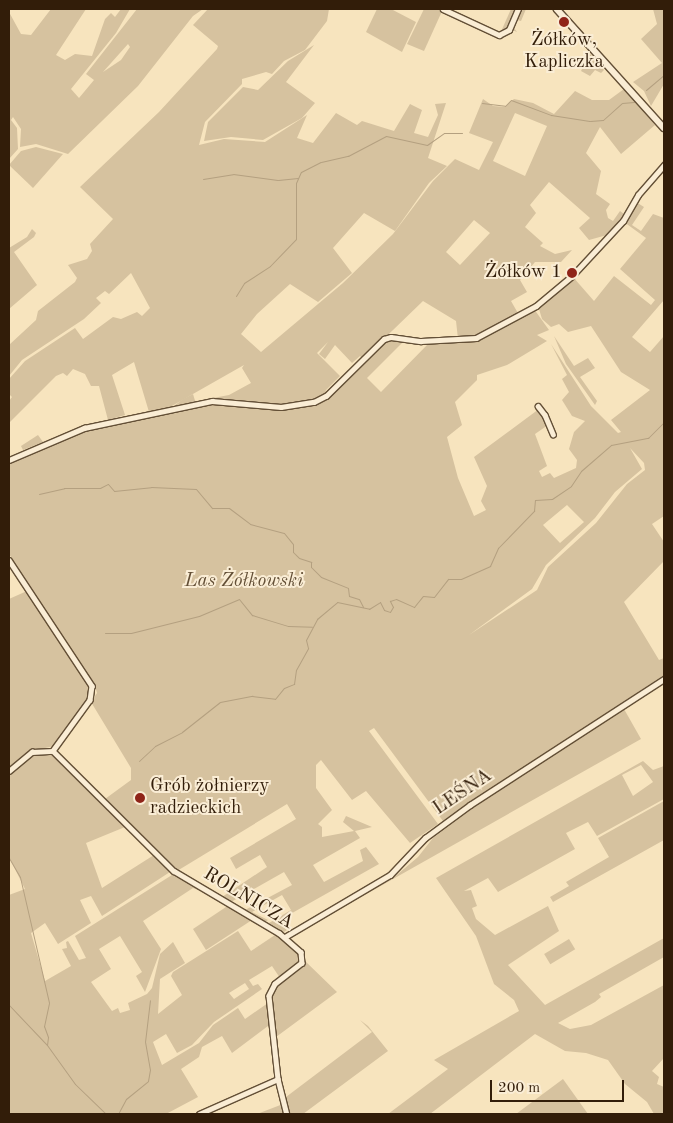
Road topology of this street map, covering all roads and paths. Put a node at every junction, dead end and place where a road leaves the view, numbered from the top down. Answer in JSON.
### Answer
{"nodes":[{"id":1,"x":443,"y":9,"type":"edge"},
{"id":2,"x":518,"y":9,"type":"edge"},
{"id":3,"x":557,"y":9,"type":"edge"},
{"id":4,"x":664,"y":128,"type":"edge"},
{"id":5,"x":664,"y":165,"type":"edge"},
{"id":6,"x":538,"y":406,"type":"dead end"},
{"id":7,"x":553,"y":434,"type":"dead end"},
{"id":8,"x":9,"y":460,"type":"edge"},
{"id":9,"x":9,"y":560,"type":"edge"},
{"id":10,"x":664,"y":679,"type":"edge"},
{"id":11,"x":53,"y":750,"type":"junction"},
{"id":12,"x":9,"y":771,"type":"edge"},
{"id":13,"x":285,"y":937,"type":"junction"},
{"id":14,"x":278,"y":1079,"type":"junction"},
{"id":15,"x":199,"y":1114,"type":"edge"},
{"id":16,"x":287,"y":1114,"type":"edge"}],
"edges":[{"from":1,"to":2,"type":"street"},
{"from":3,"to":4,"type":"main road"},
{"from":5,"to":8,"type":"street"},
{"from":6,"to":7,"type":"street"},
{"from":9,"to":11,"type":"street"},
{"from":10,"to":13,"type":"street","name":"LEŚNA"},
{"from":11,"to":12,"type":"street"},
{"from":11,"to":13,"type":"street","name":"ROLNICZA"},
{"from":13,"to":14,"type":"street","name":"ROLNICZA"},
{"from":14,"to":15,"type":"street"},
{"from":14,"to":16,"type":"street","name":"ROLNICZA"}]}
